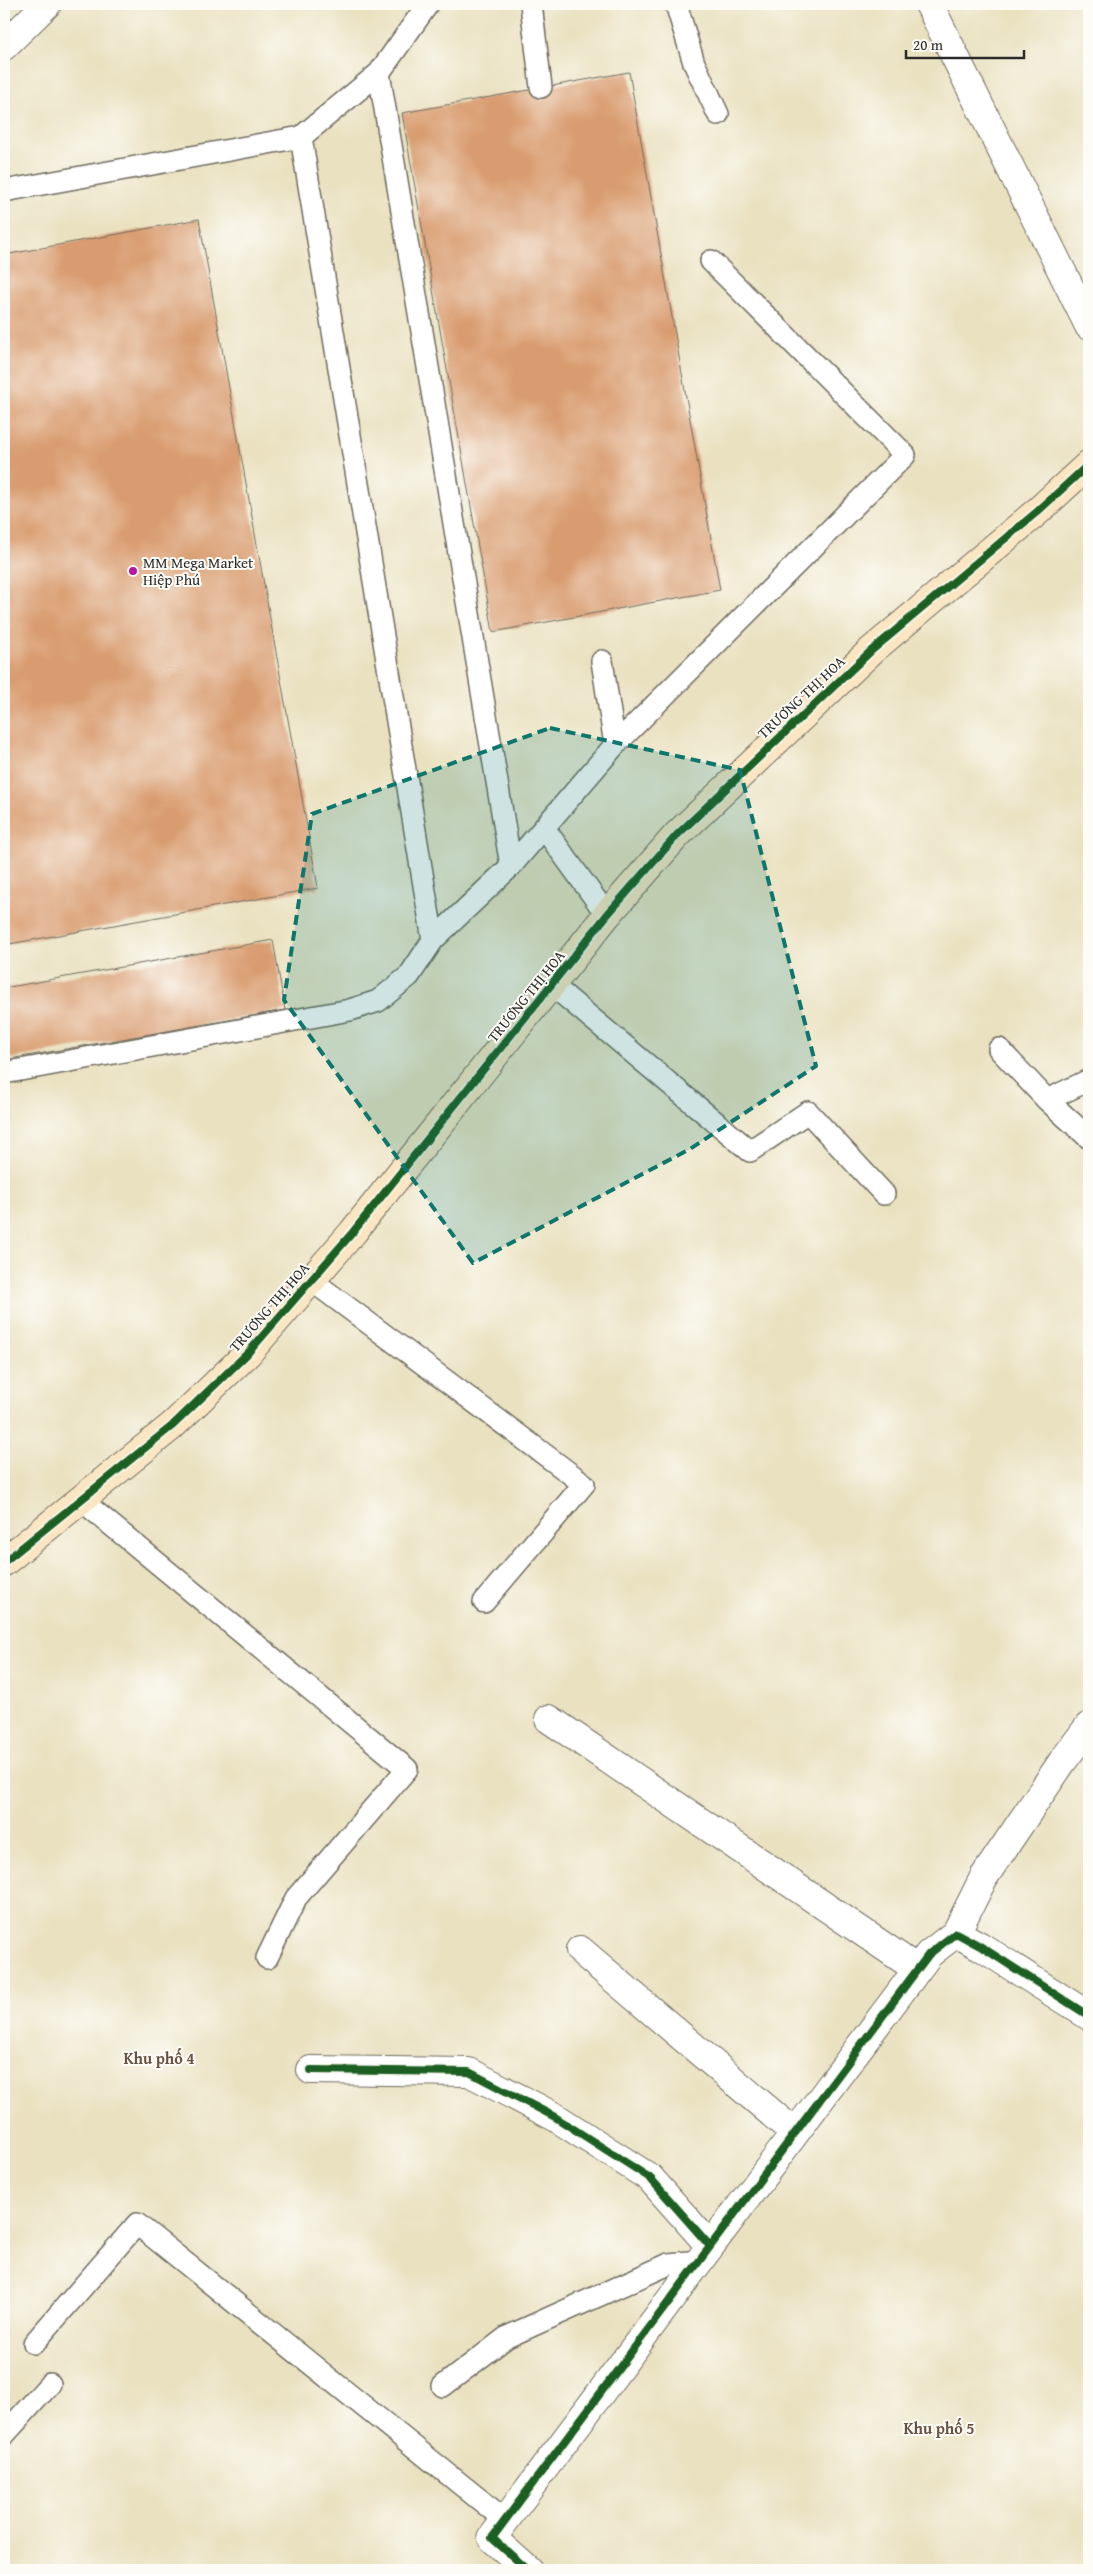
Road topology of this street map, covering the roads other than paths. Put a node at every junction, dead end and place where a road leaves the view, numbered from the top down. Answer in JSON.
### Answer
{"nodes":[{"id":1,"x":48,"y":4,"type":"edge"},
{"id":2,"x":428,"y":4,"type":"edge"},
{"id":3,"x":531,"y":4,"type":"edge"},
{"id":4,"x":676,"y":4,"type":"edge"},
{"id":5,"x":929,"y":4,"type":"edge"},
{"id":6,"x":4,"y":46,"type":"edge"},
{"id":7,"x":379,"y":73,"type":"junction"},
{"id":8,"x":541,"y":87,"type":"dead end"},
{"id":9,"x":718,"y":114,"type":"dead end"},
{"id":10,"x":301,"y":137,"type":"junction"},
{"id":11,"x":4,"y":191,"type":"edge"},
{"id":12,"x":711,"y":261,"type":"dead end"},
{"id":13,"x":1089,"y":326,"type":"edge"},
{"id":14,"x":1089,"y":464,"type":"edge"},
{"id":15,"x":602,"y":661,"type":"dead end"},
{"id":16,"x":615,"y":745,"type":"junction"},
{"id":17,"x":544,"y":828,"type":"junction"},
{"id":18,"x":511,"y":866,"type":"junction"},
{"id":19,"x":607,"y":915,"type":"junction"},
{"id":20,"x":433,"y":940,"type":"junction"},
{"id":21,"x":552,"y":985,"type":"junction"},
{"id":22,"x":999,"y":1049,"type":"dead end"},
{"id":23,"x":4,"y":1073,"type":"edge"},
{"id":24,"x":1089,"y":1080,"type":"edge"},
{"id":25,"x":1047,"y":1100,"type":"junction"},
{"id":26,"x":1089,"y":1138,"type":"edge"},
{"id":27,"x":884,"y":1194,"type":"dead end"},
{"id":28,"x":312,"y":1280,"type":"junction"},
{"id":29,"x":81,"y":1500,"type":"junction"},
{"id":30,"x":4,"y":1562,"type":"edge"},
{"id":31,"x":484,"y":1602,"type":"dead end"},
{"id":32,"x":549,"y":1719,"type":"dead end"},
{"id":33,"x":1089,"y":1726,"type":"edge"},
{"id":34,"x":956,"y":1933,"type":"junction"},
{"id":35,"x":580,"y":1950,"type":"dead end"},
{"id":36,"x":266,"y":1958,"type":"dead end"},
{"id":37,"x":918,"y":1969,"type":"junction"},
{"id":38,"x":1089,"y":2016,"type":"edge"},
{"id":39,"x":311,"y":2070,"type":"dead end"},
{"id":40,"x":795,"y":2133,"type":"junction"},
{"id":41,"x":704,"y":2253,"type":"junction"},
{"id":42,"x":34,"y":2343,"type":"dead end"},
{"id":43,"x":50,"y":2384,"type":"dead end"},
{"id":44,"x":443,"y":2386,"type":"dead end"},
{"id":45,"x":4,"y":2435,"type":"edge"},
{"id":46,"x":505,"y":2520,"type":"junction"},
{"id":47,"x":528,"y":2570,"type":"edge"}],
"edges":[{"from":1,"to":6,"type":"street"},
{"from":2,"to":7,"type":"lane"},
{"from":3,"to":8,"type":"lane"},
{"from":4,"to":9,"type":"lane"},
{"from":5,"to":13,"type":"street"},
{"from":7,"to":10,"type":"lane"},
{"from":7,"to":18,"type":"lane"},
{"from":10,"to":11,"type":"lane"},
{"from":10,"to":20,"type":"lane"},
{"from":12,"to":16,"type":"lane"},
{"from":14,"to":19,"type":"street","name":"TRƯƠNG THỊ HOA"},
{"from":15,"to":16,"type":"lane"},
{"from":16,"to":17,"type":"lane"},
{"from":17,"to":18,"type":"lane"},
{"from":17,"to":19,"type":"lane"},
{"from":18,"to":20,"type":"lane"},
{"from":19,"to":21,"type":"street","name":"TRƯƠNG THỊ HOA"},
{"from":20,"to":23,"type":"lane"},
{"from":21,"to":27,"type":"lane"},
{"from":21,"to":28,"type":"street","name":"TRƯƠNG THỊ HOA"},
{"from":22,"to":25,"type":"lane"},
{"from":24,"to":25,"type":"lane"},
{"from":25,"to":26,"type":"lane"},
{"from":28,"to":29,"type":"street","name":"TRƯƠNG THỊ HOA"},
{"from":28,"to":31,"type":"lane"},
{"from":29,"to":30,"type":"street","name":"TRƯƠNG THỊ HOA"},
{"from":29,"to":36,"type":"lane"},
{"from":32,"to":37,"type":"street"},
{"from":33,"to":34,"type":"street"},
{"from":34,"to":37,"type":"street"},
{"from":34,"to":38,"type":"street"},
{"from":35,"to":40,"type":"street"},
{"from":37,"to":40,"type":"street"},
{"from":39,"to":41,"type":"street"},
{"from":40,"to":41,"type":"street"},
{"from":41,"to":44,"type":"lane"},
{"from":41,"to":46,"type":"street"},
{"from":42,"to":46,"type":"lane"},
{"from":43,"to":45,"type":"lane"},
{"from":46,"to":47,"type":"street"}]}
